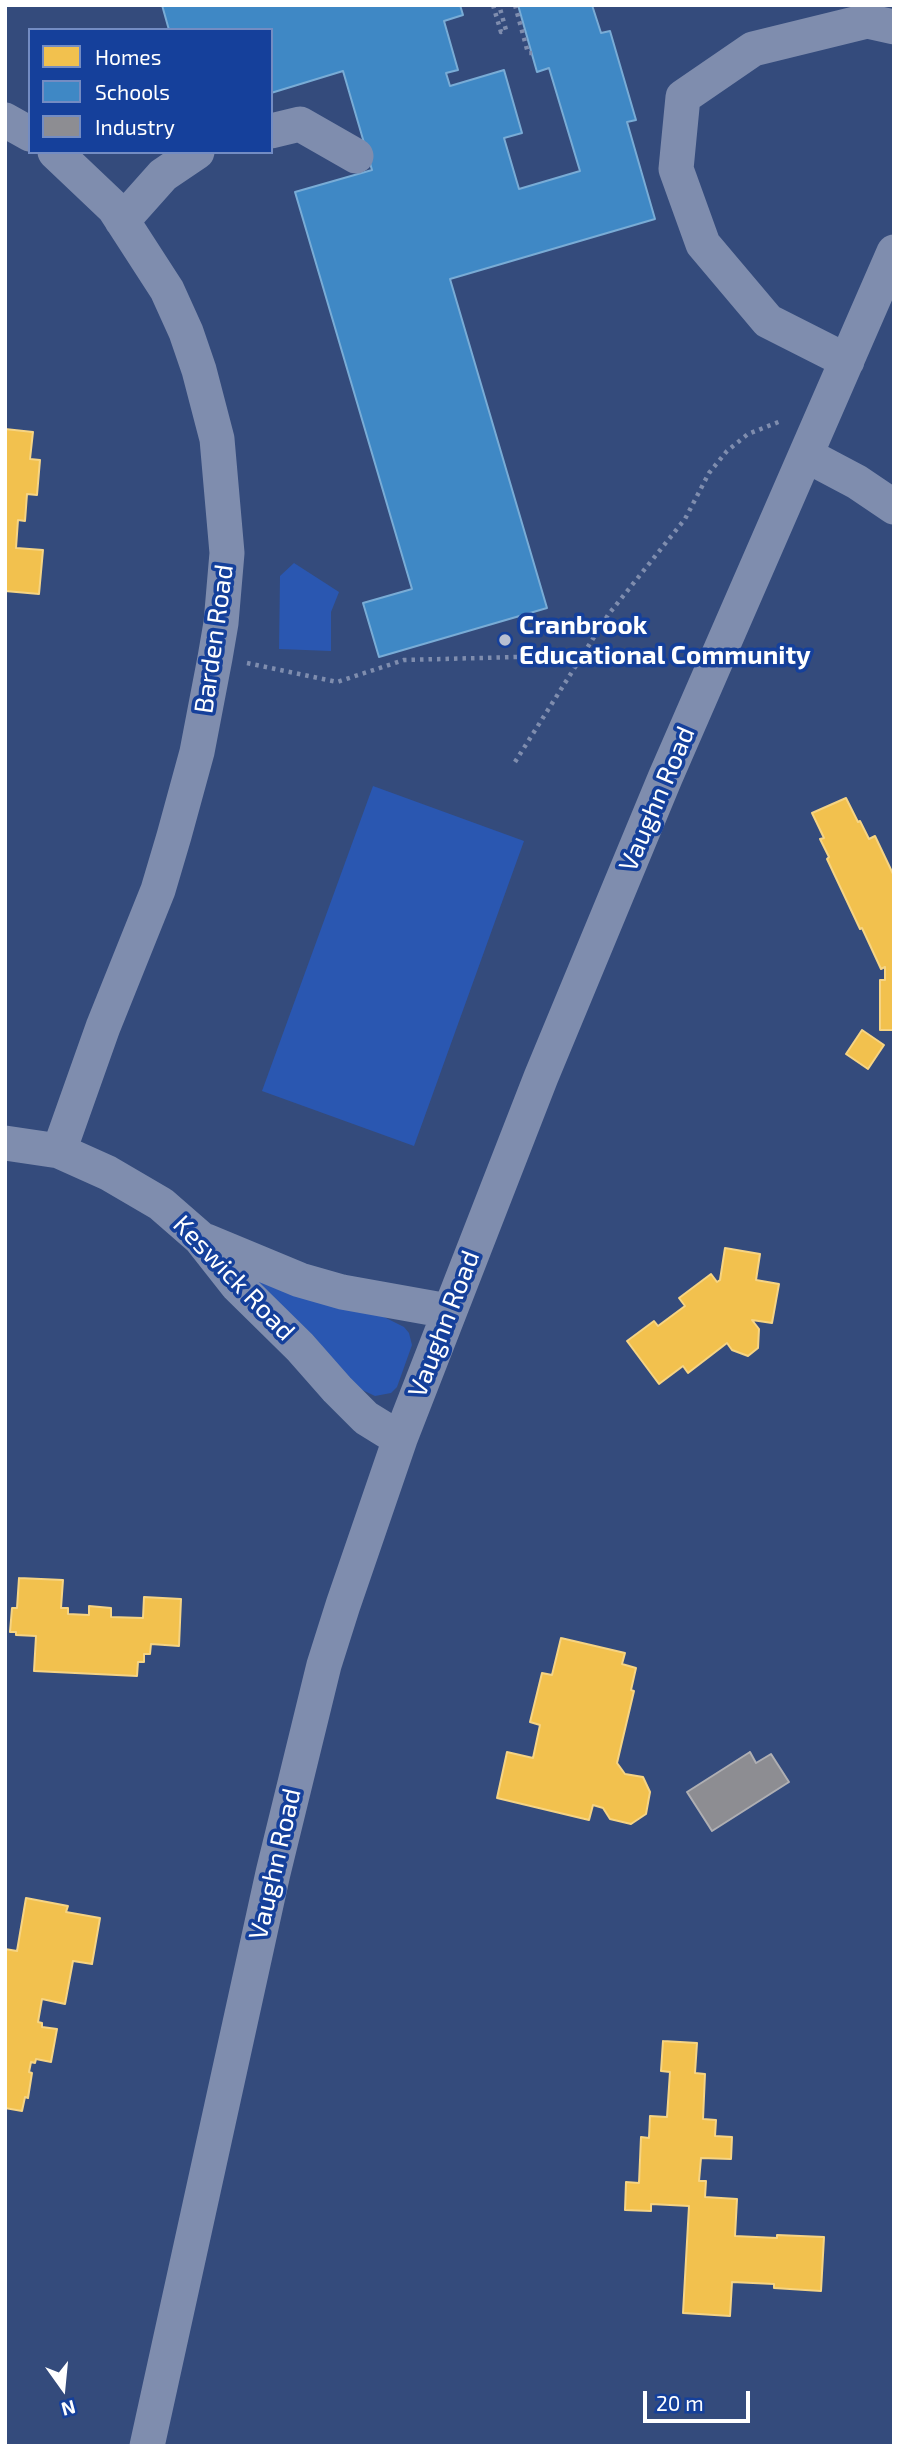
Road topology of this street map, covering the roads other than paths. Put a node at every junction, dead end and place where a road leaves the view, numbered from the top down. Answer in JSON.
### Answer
{"nodes":[{"id":1,"x":894,"y":27,"type":"edge"},
{"id":2,"x":5,"y":120,"type":"edge"},
{"id":3,"x":273,"y":131,"type":"edge"},
{"id":4,"x":28,"y":133,"type":"edge"},
{"id":5,"x":57,"y":154,"type":"edge"},
{"id":6,"x":194,"y":154,"type":"edge"},
{"id":7,"x":356,"y":156,"type":"dead end"},
{"id":8,"x":122,"y":221,"type":"junction"},
{"id":9,"x":894,"y":252,"type":"edge"},
{"id":10,"x":847,"y":360,"type":"junction"},
{"id":11,"x":806,"y":455,"type":"junction"},
{"id":12,"x":894,"y":507,"type":"edge"},
{"id":13,"x":5,"y":1143,"type":"edge"},
{"id":14,"x":59,"y":1151,"type":"junction"},
{"id":15,"x":200,"y":1238,"type":"junction"},
{"id":16,"x":448,"y":1311,"type":"junction"},
{"id":17,"x":400,"y":1439,"type":"junction"},
{"id":18,"x":147,"y":2446,"type":"edge"}],
"edges":[{"from":1,"to":10,"type":"street"},
{"from":2,"to":4,"type":"street"},
{"from":3,"to":7,"type":"street"},
{"from":5,"to":8,"type":"street","name":"Barden Road"},
{"from":6,"to":8,"type":"street"},
{"from":8,"to":14,"type":"street","name":"Barden Road"},
{"from":9,"to":10,"type":"street","name":"Vaughn Road"},
{"from":10,"to":11,"type":"street","name":"Vaughn Road"},
{"from":11,"to":12,"type":"street"},
{"from":11,"to":16,"type":"street","name":"Vaughn Road"},
{"from":13,"to":14,"type":"street","name":"Keswick Road"},
{"from":14,"to":15,"type":"street","name":"Keswick Road"},
{"from":15,"to":16,"type":"street"},
{"from":15,"to":17,"type":"street","name":"Keswick Road"},
{"from":16,"to":17,"type":"street","name":"Vaughn Road"},
{"from":17,"to":18,"type":"street","name":"Vaughn Road"}]}
